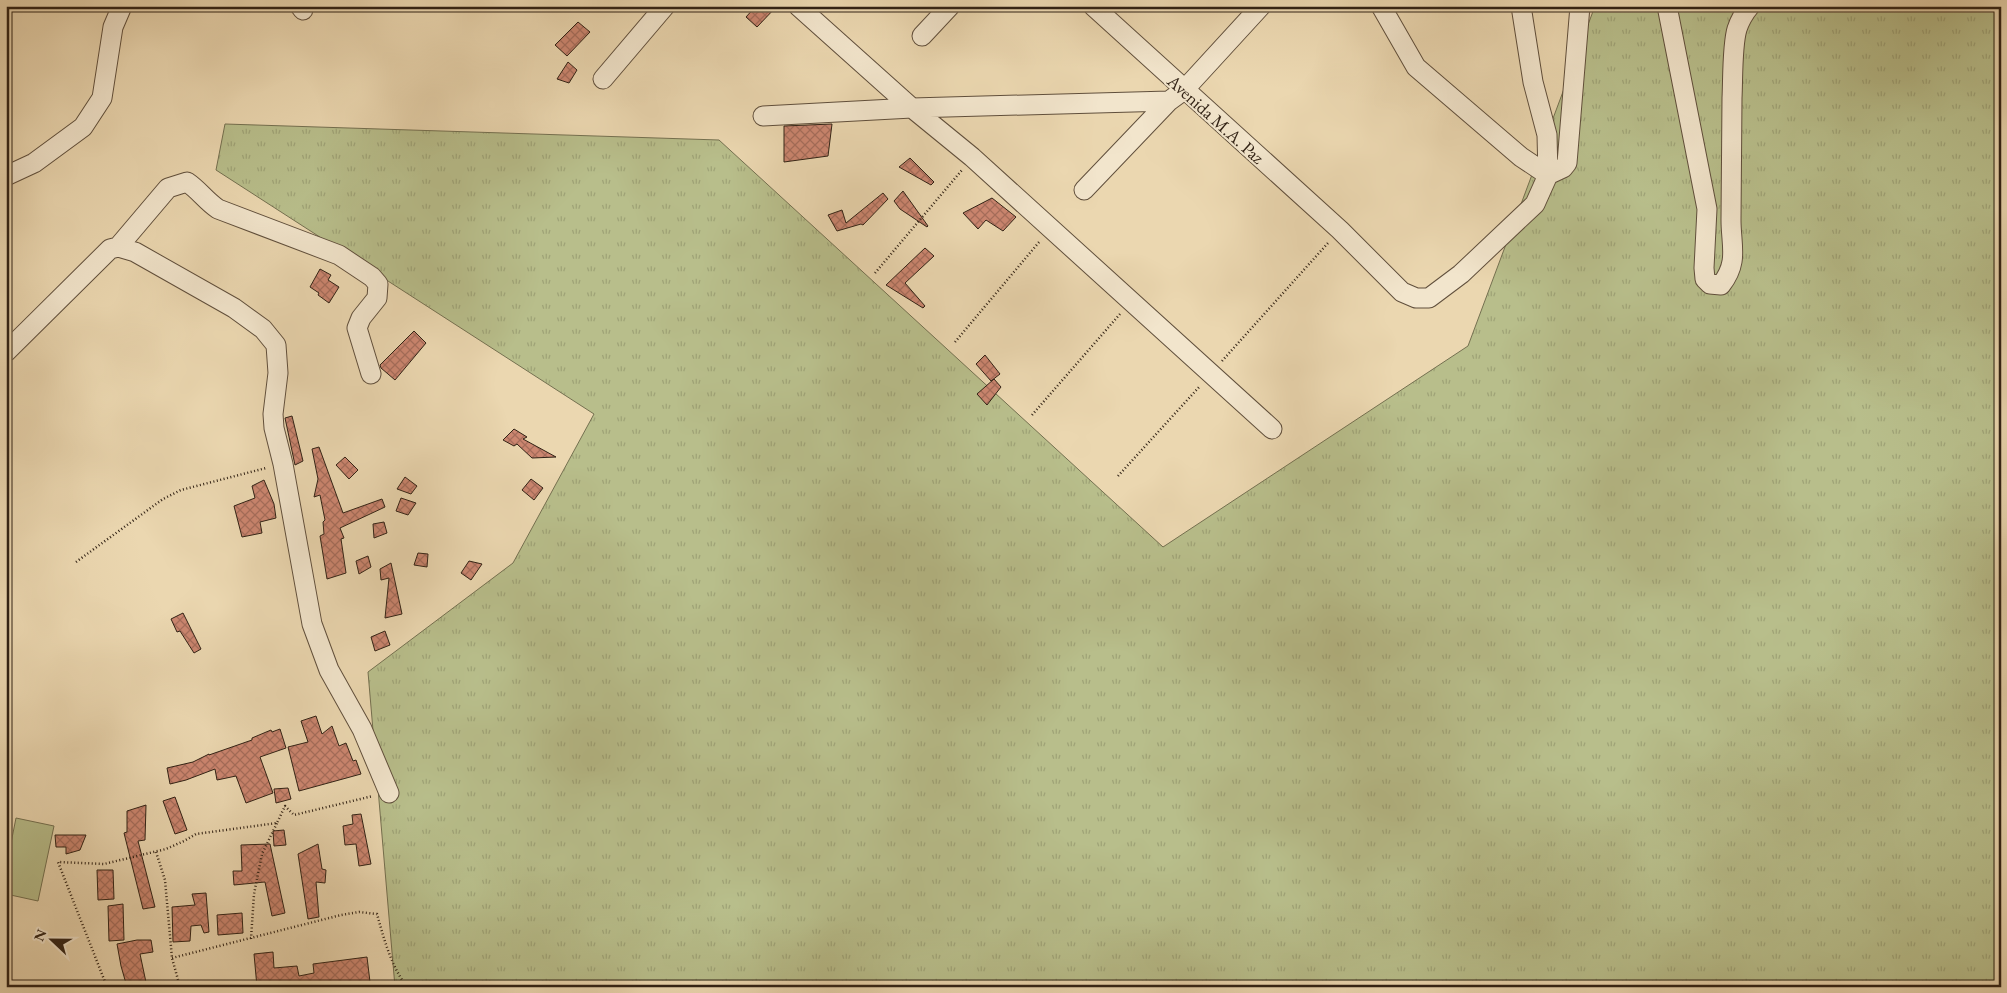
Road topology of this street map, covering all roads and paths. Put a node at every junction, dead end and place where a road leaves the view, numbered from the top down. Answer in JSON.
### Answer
{"nodes":[{"id":1,"x":122,"y":6,"type":"edge"},
{"id":2,"x":664,"y":6,"type":"edge"},
{"id":3,"x":950,"y":6,"type":"edge"},
{"id":4,"x":1261,"y":6,"type":"edge"},
{"id":5,"x":1381,"y":6,"type":"edge"},
{"id":6,"x":1520,"y":6,"type":"edge"},
{"id":7,"x":1580,"y":6,"type":"edge"},
{"id":8,"x":1667,"y":6,"type":"edge"},
{"id":9,"x":1750,"y":6,"type":"edge"},
{"id":10,"x":1103,"y":9,"type":"edge"},
{"id":11,"x":808,"y":10,"type":"edge"},
{"id":12,"x":922,"y":36,"type":"dead end"},
{"id":13,"x":603,"y":79,"type":"dead end"},
{"id":14,"x":1177,"y":95,"type":"junction"},
{"id":15,"x":912,"y":108,"type":"junction"},
{"id":16,"x":763,"y":116,"type":"dead end"},
{"id":17,"x":972,"y":157,"type":"junction"},
{"id":18,"x":1548,"y":175,"type":"junction"},
{"id":19,"x":6,"y":176,"type":"edge"},
{"id":20,"x":1084,"y":190,"type":"dead end"},
{"id":21,"x":1050,"y":228,"type":"junction"},
{"id":22,"x":1340,"y":230,"type":"junction"},
{"id":23,"x":118,"y":247,"type":"junction"},
{"id":24,"x":875,"y":273,"type":"dead end"},
{"id":25,"x":1131,"y":301,"type":"junction"},
{"id":26,"x":955,"y":342,"type":"dead end"},
{"id":27,"x":6,"y":352,"type":"edge"},
{"id":28,"x":1211,"y":373,"type":"junction"},
{"id":29,"x":371,"y":374,"type":"dead end"},
{"id":30,"x":1032,"y":415,"type":"dead end"},
{"id":31,"x":1272,"y":429,"type":"dead end"},
{"id":32,"x":283,"y":464,"type":"junction"},
{"id":33,"x":1118,"y":476,"type":"dead end"},
{"id":34,"x":76,"y":562,"type":"dead end"},
{"id":35,"x":389,"y":793,"type":"joint"},
{"id":36,"x":277,"y":823,"type":"junction"},
{"id":37,"x":156,"y":852,"type":"junction"},
{"id":38,"x":251,"y":938,"type":"junction"},
{"id":39,"x":172,"y":958,"type":"junction"},
{"id":40,"x":107,"y":987,"type":"edge"},
{"id":41,"x":180,"y":987,"type":"edge"},
{"id":42,"x":407,"y":987,"type":"edge"}],
"edges":[{"from":1,"to":19,"type":"street"},
{"from":2,"to":13,"type":"street"},
{"from":3,"to":12,"type":"street"},
{"from":4,"to":14,"type":"street"},
{"from":5,"to":18,"type":"street"},
{"from":6,"to":18,"type":"street"},
{"from":7,"to":18,"type":"street"},
{"from":8,"to":9,"type":"street"},
{"from":10,"to":14,"type":"street","name":"Avenida M.A. Paz"},
{"from":11,"to":15,"type":"street"},
{"from":14,"to":15,"type":"street"},
{"from":14,"to":20,"type":"street"},
{"from":14,"to":22,"type":"street","name":"Avenida M.A. Paz"},
{"from":15,"to":16,"type":"street"},
{"from":15,"to":17,"type":"street"},
{"from":17,"to":21,"type":"street"},
{"from":17,"to":24,"type":"path"},
{"from":18,"to":22,"type":"street","name":"Avenida M.A. Paz"},
{"from":21,"to":25,"type":"street"},
{"from":21,"to":26,"type":"path"},
{"from":22,"to":28,"type":"path"},
{"from":23,"to":27,"type":"street"},
{"from":23,"to":29,"type":"street"},
{"from":23,"to":32,"type":"street"},
{"from":25,"to":28,"type":"street"},
{"from":25,"to":30,"type":"path"},
{"from":28,"to":31,"type":"street"},
{"from":28,"to":33,"type":"path"},
{"from":32,"to":34,"type":"path"},
{"from":32,"to":35,"type":"street"},
{"from":35,"to":36,"type":"path"},
{"from":36,"to":37,"type":"path"},
{"from":36,"to":38,"type":"path"},
{"from":37,"to":39,"type":"path"},
{"from":37,"to":40,"type":"path"},
{"from":38,"to":39,"type":"path"},
{"from":38,"to":42,"type":"path"},
{"from":39,"to":41,"type":"path"}]}
